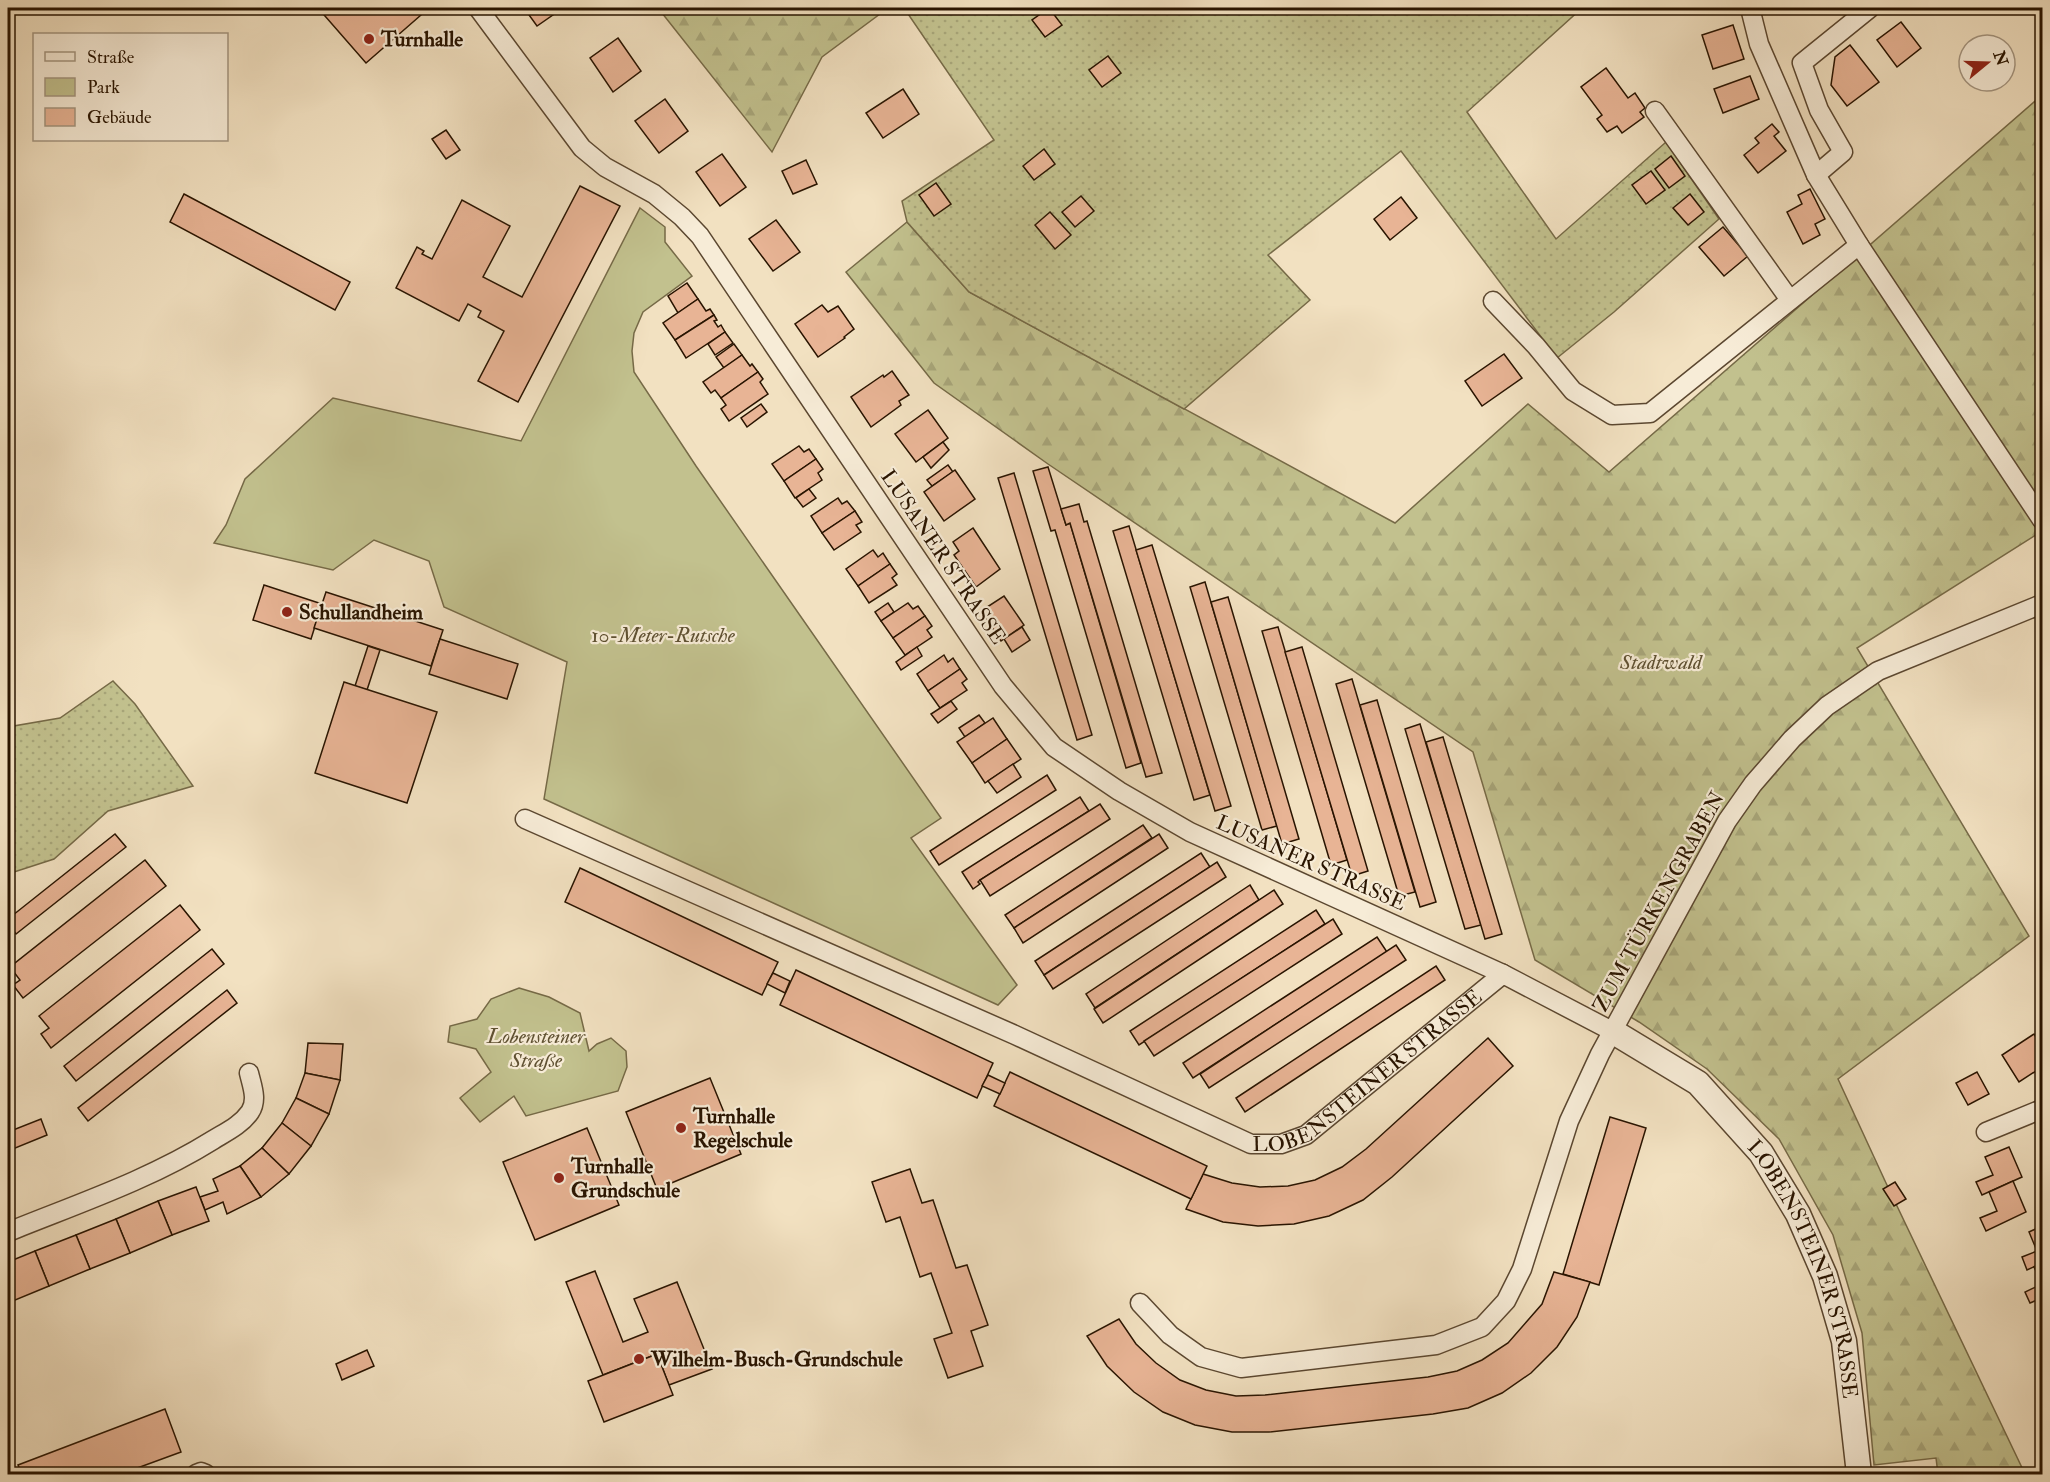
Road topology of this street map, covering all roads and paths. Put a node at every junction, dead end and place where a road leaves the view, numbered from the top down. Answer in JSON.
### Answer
{"nodes":[{"id":1,"x":478,"y":8,"type":"edge"},
{"id":2,"x":1750,"y":8,"type":"edge"},
{"id":3,"x":1870,"y":8,"type":"edge"},
{"id":4,"x":1655,"y":111,"type":"dead end"},
{"id":5,"x":1816,"y":175,"type":"junction"},
{"id":6,"x":1859,"y":245,"type":"junction"},
{"id":7,"x":1790,"y":300,"type":"junction"},
{"id":8,"x":1493,"y":301,"type":"dead end"},
{"id":9,"x":2043,"y":520,"type":"edge"},
{"id":10,"x":2043,"y":604,"type":"edge"},
{"id":11,"x":525,"y":819,"type":"dead end"},
{"id":12,"x":1503,"y":974,"type":"junction"},
{"id":13,"x":1612,"y":1032,"type":"junction"},
{"id":14,"x":249,"y":1073,"type":"dead end"},
{"id":15,"x":2043,"y":1109,"type":"edge"},
{"id":16,"x":1986,"y":1132,"type":"dead end"},
{"id":17,"x":8,"y":1232,"type":"edge"},
{"id":18,"x":1140,"y":1303,"type":"dead end"},
{"id":19,"x":196,"y":1474,"type":"edge"},
{"id":20,"x":206,"y":1474,"type":"edge"},
{"id":21,"x":1859,"y":1474,"type":"edge"}],
"edges":[{"from":1,"to":12,"type":"street","name":"LUSANER STRASSE"},
{"from":2,"to":5,"type":"street"},
{"from":3,"to":5,"type":"street"},
{"from":4,"to":7,"type":"street"},
{"from":5,"to":6,"type":"street"},
{"from":6,"to":7,"type":"street"},
{"from":6,"to":9,"type":"street"},
{"from":7,"to":8,"type":"street"},
{"from":10,"to":13,"type":"street","name":"ZUM TÜRKENGRABEN"},
{"from":11,"to":12,"type":"street","name":"LOBENSTEINER STRASSE"},
{"from":12,"to":13,"type":"street","name":"LOBENSTEINER STRASSE"},
{"from":13,"to":18,"type":"street","name":"ZUM TÜRKENGRABEN"},
{"from":13,"to":21,"type":"street","name":"LOBENSTEINER STRASSE"},
{"from":14,"to":17,"type":"street"},
{"from":15,"to":16,"type":"street"},
{"from":19,"to":20,"type":"street"}]}
